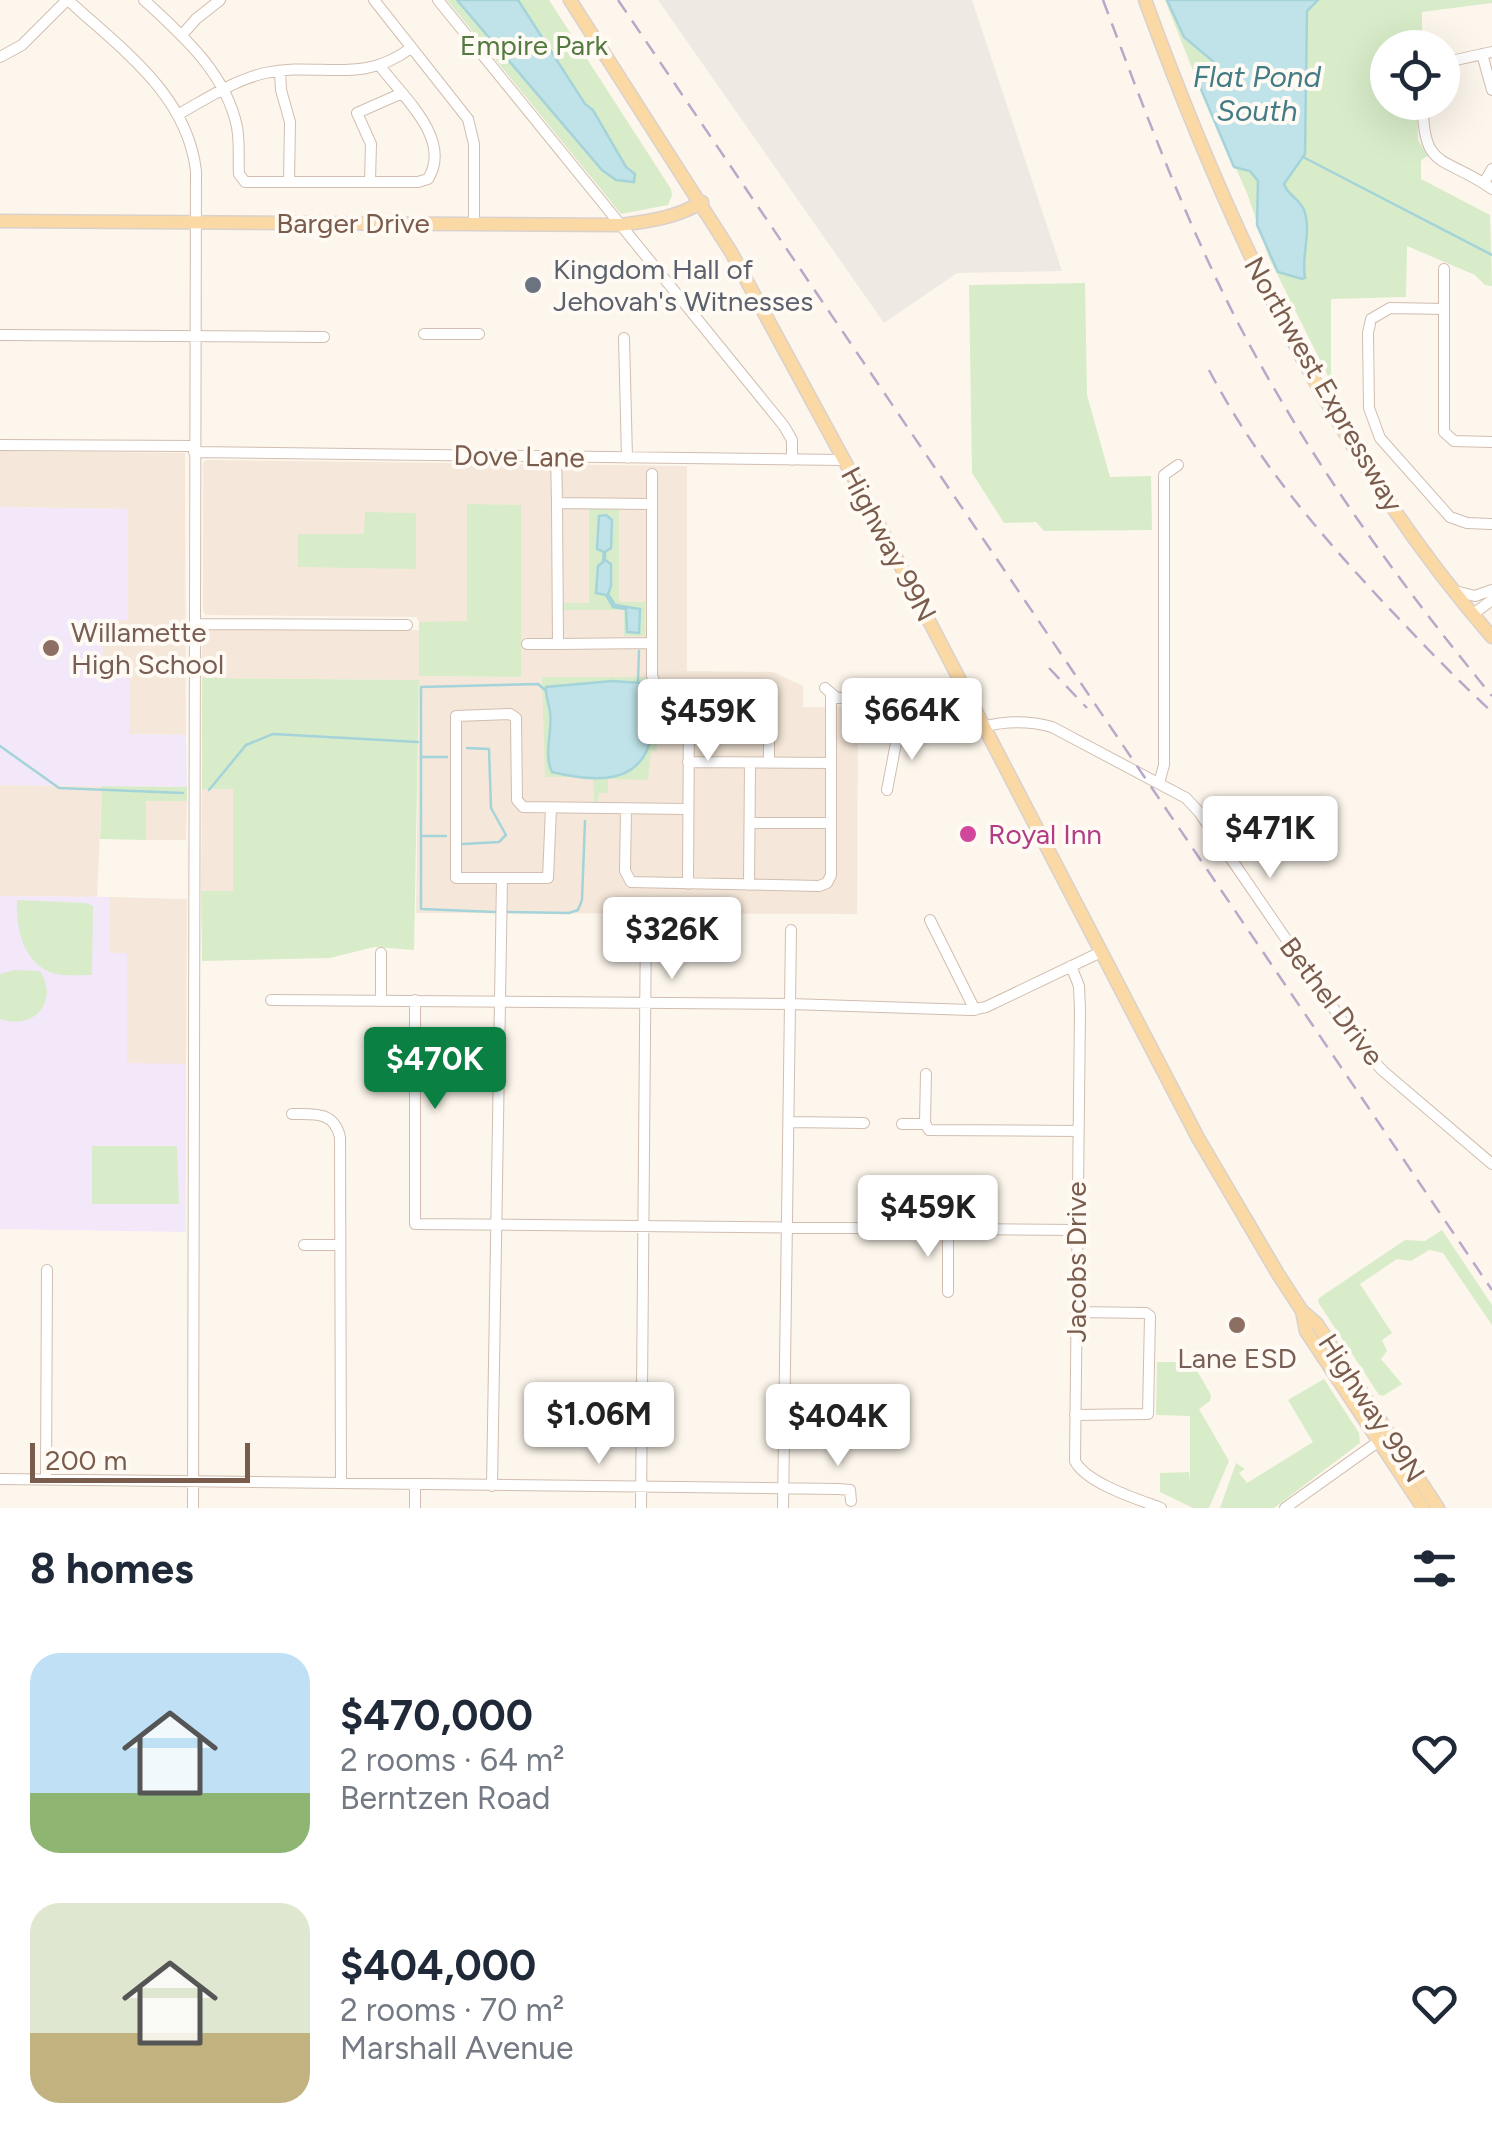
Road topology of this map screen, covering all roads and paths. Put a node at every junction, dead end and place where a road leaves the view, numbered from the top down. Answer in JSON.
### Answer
{"nodes":[{"id":1,"x":67,"y":0,"type":"edge"},
{"id":2,"x":144,"y":0,"type":"edge"},
{"id":3,"x":220,"y":0,"type":"edge"},
{"id":4,"x":374,"y":0,"type":"edge"},
{"id":5,"x":438,"y":0,"type":"edge"},
{"id":6,"x":570,"y":0,"type":"edge"},
{"id":7,"x":1145,"y":0,"type":"edge"},
{"id":8,"x":182,"y":35,"type":"junction"},
{"id":9,"x":410,"y":48,"type":"junction"},
{"id":10,"x":1487,"y":53,"type":"edge"},
{"id":11,"x":0,"y":57,"type":"edge"},
{"id":12,"x":1460,"y":59,"type":"edge"},
{"id":13,"x":380,"y":66,"type":"junction"},
{"id":14,"x":280,"y":72,"type":"junction"},
{"id":15,"x":223,"y":89,"type":"junction"},
{"id":16,"x":1492,"y":90,"type":"edge"},
{"id":17,"x":400,"y":94,"type":"junction"},
{"id":18,"x":179,"y":114,"type":"junction"},
{"id":19,"x":1423,"y":120,"type":"edge"},
{"id":20,"x":1492,"y":169,"type":"edge"},
{"id":21,"x":370,"y":180,"type":"junction"},
{"id":22,"x":290,"y":181,"type":"junction"},
{"id":23,"x":1488,"y":186,"type":"edge"},
{"id":24,"x":702,"y":202,"type":"junction"},
{"id":25,"x":0,"y":220,"type":"edge"},
{"id":26,"x":195,"y":222,"type":"junction"},
{"id":27,"x":474,"y":223,"type":"junction"},
{"id":28,"x":620,"y":225,"type":"junction"},
{"id":29,"x":1444,"y":269,"type":"dead end"},
{"id":30,"x":1444,"y":308,"type":"junction"},
{"id":31,"x":424,"y":334,"type":"dead end"},
{"id":32,"x":479,"y":334,"type":"dead end"},
{"id":33,"x":0,"y":335,"type":"edge"},
{"id":34,"x":195,"y":337,"type":"junction"},
{"id":35,"x":324,"y":337,"type":"dead end"},
{"id":36,"x":624,"y":338,"type":"dead end"},
{"id":37,"x":1492,"y":442,"type":"edge"},
{"id":38,"x":0,"y":445,"type":"edge"},
{"id":39,"x":194,"y":449,"type":"junction"},
{"id":40,"x":556,"y":456,"type":"junction"},
{"id":41,"x":627,"y":458,"type":"junction"},
{"id":42,"x":792,"y":460,"type":"junction"},
{"id":43,"x":844,"y":460,"type":"junction"},
{"id":44,"x":1178,"y":465,"type":"dead end"},
{"id":45,"x":652,"y":474,"type":"dead end"},
{"id":46,"x":557,"y":503,"type":"junction"},
{"id":47,"x":652,"y":504,"type":"junction"},
{"id":48,"x":1492,"y":524,"type":"edge"},
{"id":49,"x":1492,"y":590,"type":"edge"},
{"id":50,"x":1455,"y":591,"type":"junction"},
{"id":51,"x":1492,"y":600,"type":"edge"},
{"id":52,"x":1473,"y":614,"type":"junction"},
{"id":53,"x":195,"y":624,"type":"junction"},
{"id":54,"x":408,"y":625,"type":"dead end"},
{"id":55,"x":1492,"y":636,"type":"edge"},
{"id":56,"x":527,"y":644,"type":"dead end"},
{"id":57,"x":558,"y":644,"type":"junction"},
{"id":58,"x":651,"y":644,"type":"junction"},
{"id":59,"x":688,"y":714,"type":"junction"},
{"id":60,"x":908,"y":724,"type":"junction"},
{"id":61,"x":984,"y":727,"type":"junction"},
{"id":62,"x":688,"y":762,"type":"junction"},
{"id":63,"x":750,"y":762,"type":"junction"},
{"id":64,"x":769,"y":763,"type":"junction"},
{"id":65,"x":831,"y":763,"type":"junction"},
{"id":66,"x":1159,"y":783,"type":"junction"},
{"id":67,"x":887,"y":790,"type":"dead end"},
{"id":68,"x":550,"y":808,"type":"junction"},
{"id":69,"x":626,"y":809,"type":"junction"},
{"id":70,"x":688,"y":810,"type":"junction"},
{"id":71,"x":750,"y":823,"type":"junction"},
{"id":72,"x":831,"y":824,"type":"junction"},
{"id":73,"x":502,"y":879,"type":"junction"},
{"id":74,"x":688,"y":884,"type":"junction"},
{"id":75,"x":750,"y":885,"type":"junction"},
{"id":76,"x":646,"y":916,"type":"dead end"},
{"id":77,"x":930,"y":920,"type":"dead end"},
{"id":78,"x":791,"y":930,"type":"dead end"},
{"id":79,"x":1101,"y":952,"type":"junction"},
{"id":80,"x":382,"y":953,"type":"dead end"},
{"id":81,"x":1071,"y":966,"type":"junction"},
{"id":82,"x":381,"y":999,"type":"junction"},
{"id":83,"x":272,"y":1000,"type":"dead end"},
{"id":84,"x":415,"y":1000,"type":"junction"},
{"id":85,"x":500,"y":1000,"type":"junction"},
{"id":86,"x":645,"y":1002,"type":"junction"},
{"id":87,"x":791,"y":1004,"type":"junction"},
{"id":88,"x":975,"y":1010,"type":"junction"},
{"id":89,"x":926,"y":1074,"type":"dead end"},
{"id":90,"x":292,"y":1114,"type":"dead end"},
{"id":91,"x":789,"y":1122,"type":"junction"},
{"id":92,"x":864,"y":1122,"type":"dead end"},
{"id":93,"x":902,"y":1124,"type":"dead end"},
{"id":94,"x":925,"y":1124,"type":"junction"},
{"id":95,"x":1078,"y":1132,"type":"junction"},
{"id":96,"x":1492,"y":1164,"type":"edge"},
{"id":97,"x":496,"y":1224,"type":"junction"},
{"id":98,"x":642,"y":1226,"type":"junction"},
{"id":99,"x":788,"y":1227,"type":"junction"},
{"id":100,"x":948,"y":1229,"type":"junction"},
{"id":101,"x":1076,"y":1230,"type":"junction"},
{"id":102,"x":304,"y":1245,"type":"dead end"},
{"id":103,"x":340,"y":1245,"type":"junction"},
{"id":104,"x":47,"y":1270,"type":"dead end"},
{"id":105,"x":948,"y":1292,"type":"dead end"},
{"id":106,"x":1076,"y":1312,"type":"junction"},
{"id":107,"x":1075,"y":1415,"type":"junction"},
{"id":108,"x":1384,"y":1438,"type":"junction"},
{"id":109,"x":0,"y":1480,"type":"edge"},
{"id":110,"x":46,"y":1480,"type":"junction"},
{"id":111,"x":193,"y":1481,"type":"junction"},
{"id":112,"x":342,"y":1482,"type":"junction"},
{"id":113,"x":415,"y":1484,"type":"junction"},
{"id":114,"x":492,"y":1486,"type":"junction"},
{"id":115,"x":641,"y":1488,"type":"junction"},
{"id":116,"x":783,"y":1488,"type":"junction"},
{"id":117,"x":851,"y":1501,"type":"dead end"},
{"id":118,"x":193,"y":1508,"type":"edge"},
{"id":119,"x":414,"y":1508,"type":"edge"},
{"id":120,"x":641,"y":1508,"type":"edge"},
{"id":121,"x":783,"y":1508,"type":"edge"},
{"id":122,"x":1161,"y":1508,"type":"edge"},
{"id":123,"x":1285,"y":1508,"type":"edge"},
{"id":124,"x":1424,"y":1508,"type":"edge"},
{"id":125,"x":1438,"y":1508,"type":"edge"}],
"edges":[{"from":1,"to":11,"type":"street"},
{"from":1,"to":18,"type":"street"},
{"from":2,"to":8,"type":"street"},
{"from":3,"to":8,"type":"street"},
{"from":4,"to":9,"type":"street"},
{"from":5,"to":28,"type":"street"},
{"from":6,"to":24,"type":"main road","name":"Highway 99N"},
{"from":7,"to":50,"type":"main road","name":"Northwest Expressway"},
{"from":8,"to":15,"type":"street"},
{"from":9,"to":13,"type":"street"},
{"from":9,"to":27,"type":"street"},
{"from":10,"to":12,"type":"street"},
{"from":10,"to":16,"type":"street"},
{"from":13,"to":14,"type":"street"},
{"from":13,"to":17,"type":"street"},
{"from":14,"to":15,"type":"street"},
{"from":14,"to":22,"type":"street"},
{"from":15,"to":18,"type":"street"},
{"from":15,"to":22,"type":"street"},
{"from":17,"to":21,"type":"street"},
{"from":17,"to":21,"type":"street"},
{"from":18,"to":26,"type":"street"},
{"from":19,"to":23,"type":"street"},
{"from":20,"to":23,"type":"street"},
{"from":21,"to":22,"type":"street"},
{"from":24,"to":28,"type":"main road","name":"Barger Drive"},
{"from":24,"to":43,"type":"main road","name":"Highway 99N"},
{"from":25,"to":26,"type":"main road","name":"Barger Drive"},
{"from":26,"to":27,"type":"main road","name":"Barger Drive"},
{"from":26,"to":34,"type":"street"},
{"from":27,"to":28,"type":"main road","name":"Barger Drive"},
{"from":28,"to":42,"type":"street"},
{"from":29,"to":30,"type":"street"},
{"from":30,"to":37,"type":"street"},
{"from":30,"to":48,"type":"street"},
{"from":31,"to":32,"type":"street"},
{"from":33,"to":34,"type":"street"},
{"from":34,"to":35,"type":"street"},
{"from":34,"to":39,"type":"street"},
{"from":36,"to":41,"type":"street"},
{"from":38,"to":39,"type":"street","name":"Dove Lane"},
{"from":39,"to":40,"type":"street","name":"Dove Lane"},
{"from":39,"to":53,"type":"street"},
{"from":40,"to":41,"type":"street","name":"Dove Lane"},
{"from":40,"to":46,"type":"street"},
{"from":41,"to":42,"type":"street","name":"Dove Lane"},
{"from":42,"to":43,"type":"street","name":"Dove Lane"},
{"from":43,"to":61,"type":"main road","name":"Highway 99N"},
{"from":44,"to":66,"type":"street"},
{"from":45,"to":47,"type":"street"},
{"from":46,"to":47,"type":"street"},
{"from":46,"to":57,"type":"street"},
{"from":47,"to":58,"type":"street"},
{"from":49,"to":50,"type":"street"},
{"from":50,"to":52,"type":"main road","name":"Northwest Expressway"},
{"from":51,"to":52,"type":"street"},
{"from":52,"to":55,"type":"main road","name":"Northwest Expressway"},
{"from":53,"to":54,"type":"street"},
{"from":53,"to":111,"type":"street"},
{"from":56,"to":57,"type":"street"},
{"from":57,"to":58,"type":"street"},
{"from":58,"to":59,"type":"street"},
{"from":59,"to":62,"type":"street"},
{"from":59,"to":64,"type":"street"},
{"from":60,"to":61,"type":"street","name":"Bethel Drive"},
{"from":60,"to":65,"type":"street","name":"Bethel Drive"},
{"from":60,"to":67,"type":"street"},
{"from":61,"to":66,"type":"street","name":"Bethel Drive"},
{"from":61,"to":79,"type":"main road","name":"Highway 99N"},
{"from":62,"to":63,"type":"street"},
{"from":62,"to":70,"type":"street"},
{"from":63,"to":64,"type":"street"},
{"from":63,"to":71,"type":"street"},
{"from":64,"to":65,"type":"street"},
{"from":65,"to":72,"type":"street"},
{"from":66,"to":96,"type":"street","name":"Bethel Drive"},
{"from":68,"to":69,"type":"street"},
{"from":68,"to":73,"type":"street"},
{"from":68,"to":73,"type":"street"},
{"from":69,"to":70,"type":"street"},
{"from":69,"to":74,"type":"street"},
{"from":70,"to":74,"type":"street"},
{"from":71,"to":72,"type":"street"},
{"from":71,"to":75,"type":"street"},
{"from":72,"to":75,"type":"street"},
{"from":73,"to":85,"type":"street"},
{"from":74,"to":75,"type":"street"},
{"from":76,"to":86,"type":"street"},
{"from":77,"to":88,"type":"street"},
{"from":78,"to":87,"type":"street"},
{"from":79,"to":81,"type":"street"},
{"from":79,"to":108,"type":"main road","name":"Highway 99N"},
{"from":80,"to":82,"type":"street"},
{"from":81,"to":88,"type":"street"},
{"from":81,"to":95,"type":"street","name":"Jacobs Drive"},
{"from":82,"to":83,"type":"street"},
{"from":82,"to":84,"type":"street"},
{"from":84,"to":85,"type":"street"},
{"from":84,"to":97,"type":"street"},
{"from":85,"to":86,"type":"street"},
{"from":85,"to":97,"type":"street"},
{"from":86,"to":87,"type":"street"},
{"from":86,"to":98,"type":"street"},
{"from":87,"to":88,"type":"street"},
{"from":87,"to":91,"type":"street"},
{"from":89,"to":94,"type":"street"},
{"from":90,"to":103,"type":"street"},
{"from":91,"to":92,"type":"street"},
{"from":91,"to":99,"type":"street"},
{"from":93,"to":94,"type":"street"},
{"from":94,"to":95,"type":"street"},
{"from":95,"to":101,"type":"street","name":"Jacobs Drive"},
{"from":97,"to":98,"type":"street"},
{"from":97,"to":114,"type":"street"},
{"from":98,"to":99,"type":"street"},
{"from":98,"to":115,"type":"street"},
{"from":99,"to":100,"type":"street"},
{"from":99,"to":116,"type":"street"},
{"from":100,"to":101,"type":"street"},
{"from":100,"to":105,"type":"street"},
{"from":101,"to":106,"type":"street","name":"Jacobs Drive"},
{"from":102,"to":103,"type":"street"},
{"from":103,"to":112,"type":"street"},
{"from":104,"to":110,"type":"street"},
{"from":106,"to":107,"type":"street","name":"Jacobs Drive"},
{"from":106,"to":107,"type":"street"},
{"from":107,"to":122,"type":"street","name":"Jacobs Drive"},
{"from":108,"to":123,"type":"street"},
{"from":108,"to":124,"type":"main road","name":"Highway 99N"},
{"from":108,"to":125,"type":"main road","name":"Highway 99N"},
{"from":109,"to":110,"type":"street"},
{"from":110,"to":111,"type":"street"},
{"from":111,"to":112,"type":"street"},
{"from":111,"to":118,"type":"street"},
{"from":112,"to":113,"type":"street"},
{"from":113,"to":114,"type":"street"},
{"from":113,"to":119,"type":"street"},
{"from":114,"to":115,"type":"street"},
{"from":115,"to":116,"type":"street"},
{"from":115,"to":120,"type":"street"},
{"from":116,"to":117,"type":"street"},
{"from":116,"to":121,"type":"street"}]}
